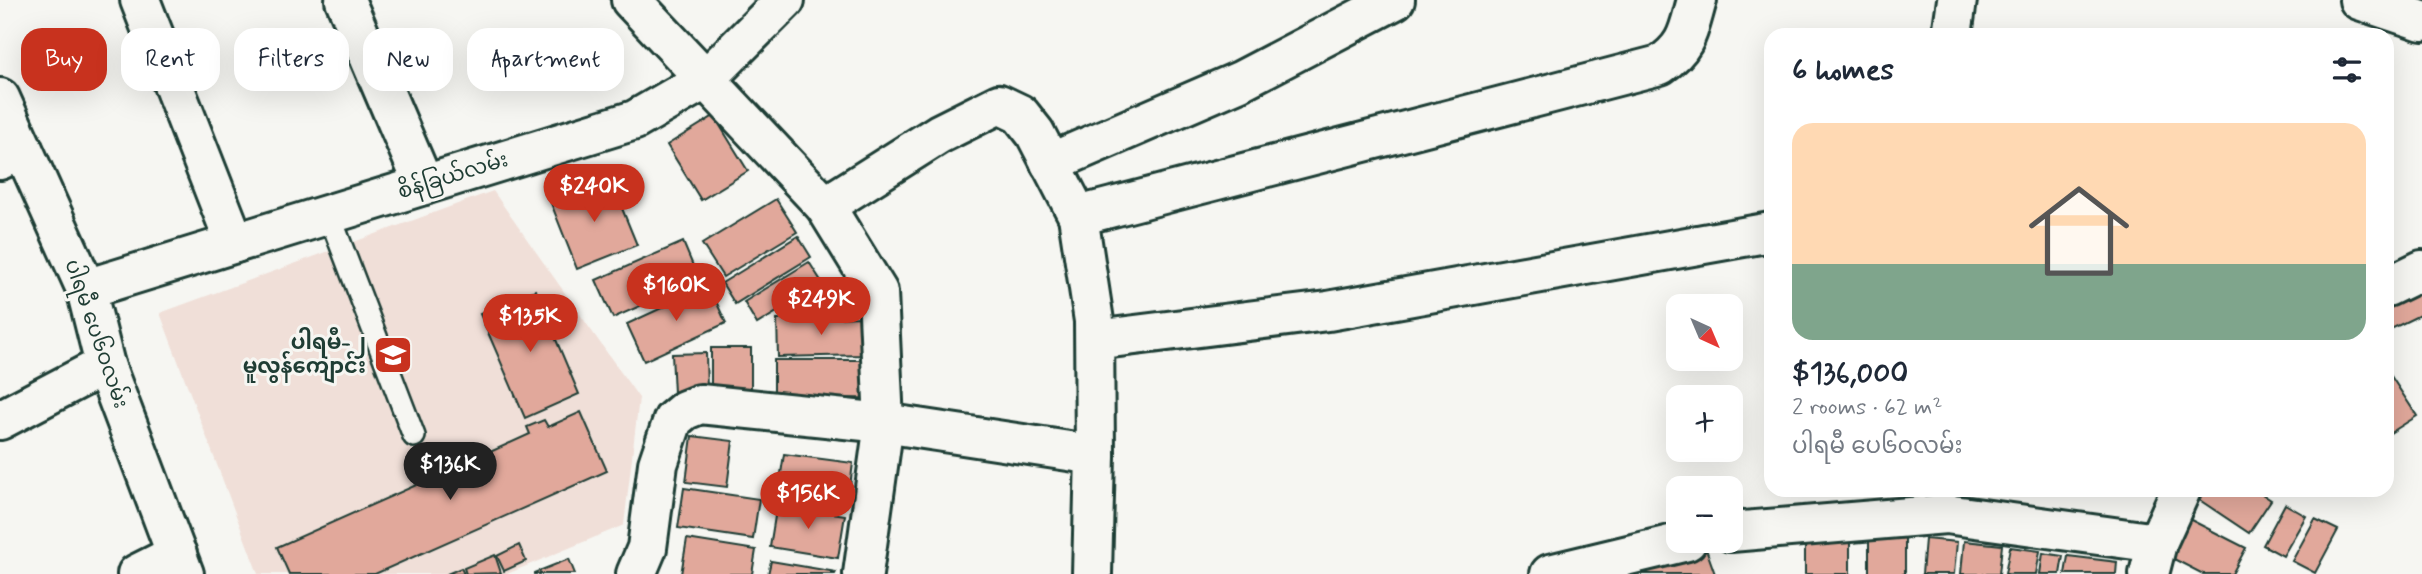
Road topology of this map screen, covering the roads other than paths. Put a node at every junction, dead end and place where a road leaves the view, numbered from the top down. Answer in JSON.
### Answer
{"nodes":[{"id":1,"x":140,"y":0,"type":"edge"},
{"id":2,"x":345,"y":0,"type":"edge"},
{"id":3,"x":631,"y":0,"type":"edge"},
{"id":4,"x":785,"y":0,"type":"edge"},
{"id":5,"x":1395,"y":0,"type":"edge"},
{"id":6,"x":1697,"y":0,"type":"edge"},
{"id":7,"x":1957,"y":0,"type":"edge"},
{"id":8,"x":2359,"y":0,"type":"edge"},
{"id":9,"x":2422,"y":21,"type":"edge"},
{"id":10,"x":1953,"y":28,"type":"edge"},
{"id":11,"x":706,"y":79,"type":"junction"},
{"id":12,"x":0,"y":98,"type":"edge"},
{"id":13,"x":11,"y":153,"type":"edge"},
{"id":14,"x":1050,"y":163,"type":"junction"},
{"id":15,"x":424,"y":185,"type":"junction"},
{"id":16,"x":825,"y":206,"type":"junction"},
{"id":17,"x":330,"y":214,"type":"junction"},
{"id":18,"x":1078,"y":216,"type":"junction"},
{"id":19,"x":1764,"y":233,"type":"edge"},
{"id":20,"x":235,"y":243,"type":"junction"},
{"id":21,"x":2422,"y":270,"type":"edge"},
{"id":22,"x":2394,"y":284,"type":"edge"},
{"id":23,"x":86,"y":289,"type":"junction"},
{"id":24,"x":1095,"y":340,"type":"junction"},
{"id":25,"x":105,"y":365,"type":"junction"},
{"id":26,"x":0,"y":420,"type":"edge"},
{"id":27,"x":884,"y":423,"type":"junction"},
{"id":28,"x":414,"y":436,"type":"dead end"},
{"id":29,"x":1096,"y":455,"type":"junction"},
{"id":30,"x":2178,"y":497,"type":"edge"},
{"id":31,"x":1743,"y":530,"type":"edge"},
{"id":32,"x":1666,"y":546,"type":"edge"},
{"id":33,"x":2153,"y":559,"type":"edge"},
{"id":34,"x":180,"y":564,"type":"edge"},
{"id":35,"x":137,"y":574,"type":"edge"},
{"id":36,"x":636,"y":574,"type":"edge"},
{"id":37,"x":863,"y":574,"type":"edge"},
{"id":38,"x":1092,"y":574,"type":"edge"},
{"id":39,"x":1550,"y":574,"type":"edge"}],
"edges":[{"from":1,"to":20,"type":"street"},
{"from":2,"to":15,"type":"street"},
{"from":3,"to":11,"type":"street"},
{"from":4,"to":11,"type":"street","name":"စိန်ခြယ်လမ်း"},
{"from":5,"to":14,"type":"street"},
{"from":6,"to":18,"type":"street"},
{"from":7,"to":10,"type":"street"},
{"from":8,"to":9,"type":"street"},
{"from":11,"to":15,"type":"street","name":"စိန်ခြယ်လမ်း"},
{"from":11,"to":16,"type":"street"},
{"from":12,"to":13,"type":"street","name":"ပါရမီ ပေ၆ဝလမ်း"},
{"from":13,"to":23,"type":"street","name":"ပါရမီ ပေ၆ဝလမ်း"},
{"from":14,"to":16,"type":"street"},
{"from":14,"to":18,"type":"street"},
{"from":15,"to":17,"type":"street","name":"စိန်ခြယ်လမ်း"},
{"from":16,"to":27,"type":"street"},
{"from":17,"to":20,"type":"street","name":"စိန်ခြယ်လမ်း"},
{"from":17,"to":28,"type":"lane"},
{"from":18,"to":24,"type":"street"},
{"from":19,"to":24,"type":"street"},
{"from":20,"to":23,"type":"street","name":"စိန်ခြယ်လမ်း"},
{"from":21,"to":22,"type":"street"},
{"from":23,"to":25,"type":"street","name":"ပါရမီ ပေ၆ဝလမ်း"},
{"from":24,"to":29,"type":"street"},
{"from":25,"to":26,"type":"street"},
{"from":25,"to":34,"type":"street","name":"ပါရမီ ပေ၆ဝလမ်း"},
{"from":27,"to":29,"type":"street"},
{"from":27,"to":36,"type":"street"},
{"from":27,"to":37,"type":"street"},
{"from":29,"to":38,"type":"street"},
{"from":30,"to":33,"type":"street"},
{"from":31,"to":33,"type":"street"},
{"from":32,"to":39,"type":"street"},
{"from":34,"to":35,"type":"street"}]}
